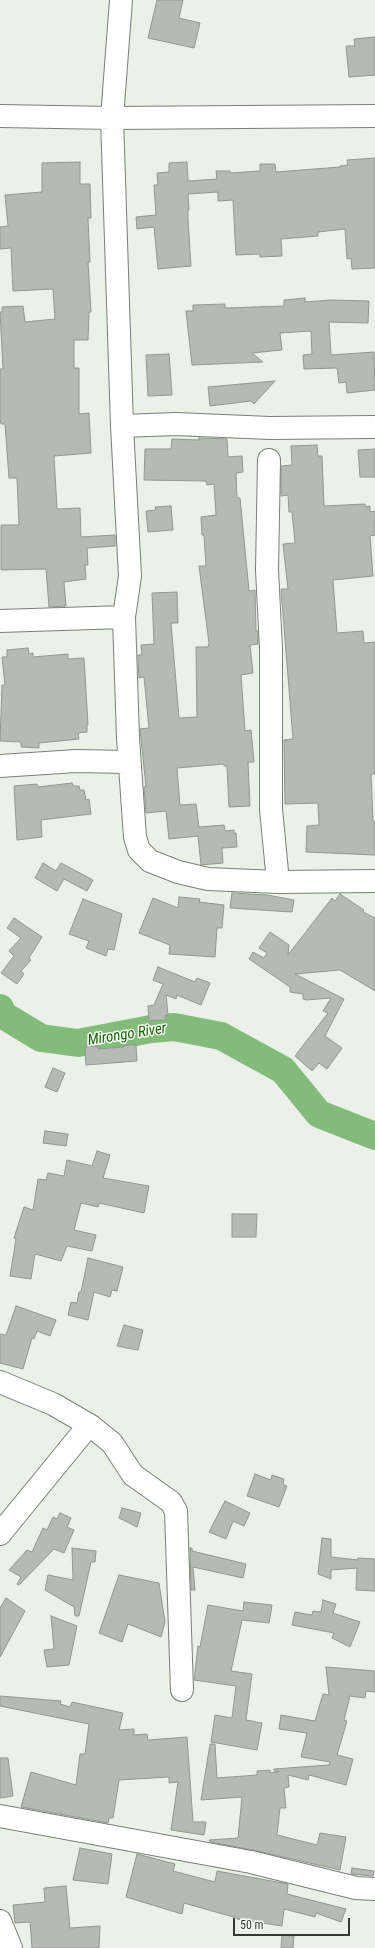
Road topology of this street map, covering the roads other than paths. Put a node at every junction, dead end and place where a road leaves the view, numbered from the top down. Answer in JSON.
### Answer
{"nodes":[{"id":1,"x":121,"y":0,"type":"edge"},
{"id":2,"x":0,"y":116,"type":"edge"},
{"id":3,"x":375,"y":116,"type":"edge"},
{"id":4,"x":112,"y":118,"type":"junction"},
{"id":5,"x":122,"y":426,"type":"junction"},
{"id":6,"x":375,"y":426,"type":"edge"},
{"id":7,"x":269,"y":460,"type":"dead end"},
{"id":8,"x":124,"y":617,"type":"junction"},
{"id":9,"x":0,"y":621,"type":"edge"},
{"id":10,"x":129,"y":762,"type":"junction"},
{"id":11,"x":0,"y":766,"type":"edge"},
{"id":12,"x":375,"y":881,"type":"edge"},
{"id":13,"x":278,"y":882,"type":"junction"},
{"id":14,"x":0,"y":1382,"type":"edge"},
{"id":15,"x":88,"y":1425,"type":"junction"},
{"id":16,"x":0,"y":1534,"type":"edge"},
{"id":17,"x":182,"y":1690,"type":"dead end"},
{"id":18,"x":0,"y":1816,"type":"edge"},
{"id":19,"x":375,"y":1889,"type":"edge"},
{"id":20,"x":0,"y":1921,"type":"edge"},
{"id":21,"x":11,"y":1948,"type":"edge"}],
"edges":[{"from":1,"to":4,"type":"street"},
{"from":2,"to":4,"type":"street"},
{"from":3,"to":4,"type":"street"},
{"from":4,"to":5,"type":"street"},
{"from":5,"to":6,"type":"street"},
{"from":5,"to":8,"type":"street"},
{"from":7,"to":13,"type":"street"},
{"from":8,"to":9,"type":"street"},
{"from":8,"to":10,"type":"street"},
{"from":10,"to":11,"type":"street"},
{"from":10,"to":13,"type":"street"},
{"from":12,"to":13,"type":"street"},
{"from":14,"to":15,"type":"street"},
{"from":15,"to":16,"type":"street"},
{"from":15,"to":17,"type":"street"},
{"from":18,"to":19,"type":"street"},
{"from":20,"to":21,"type":"street"}]}
